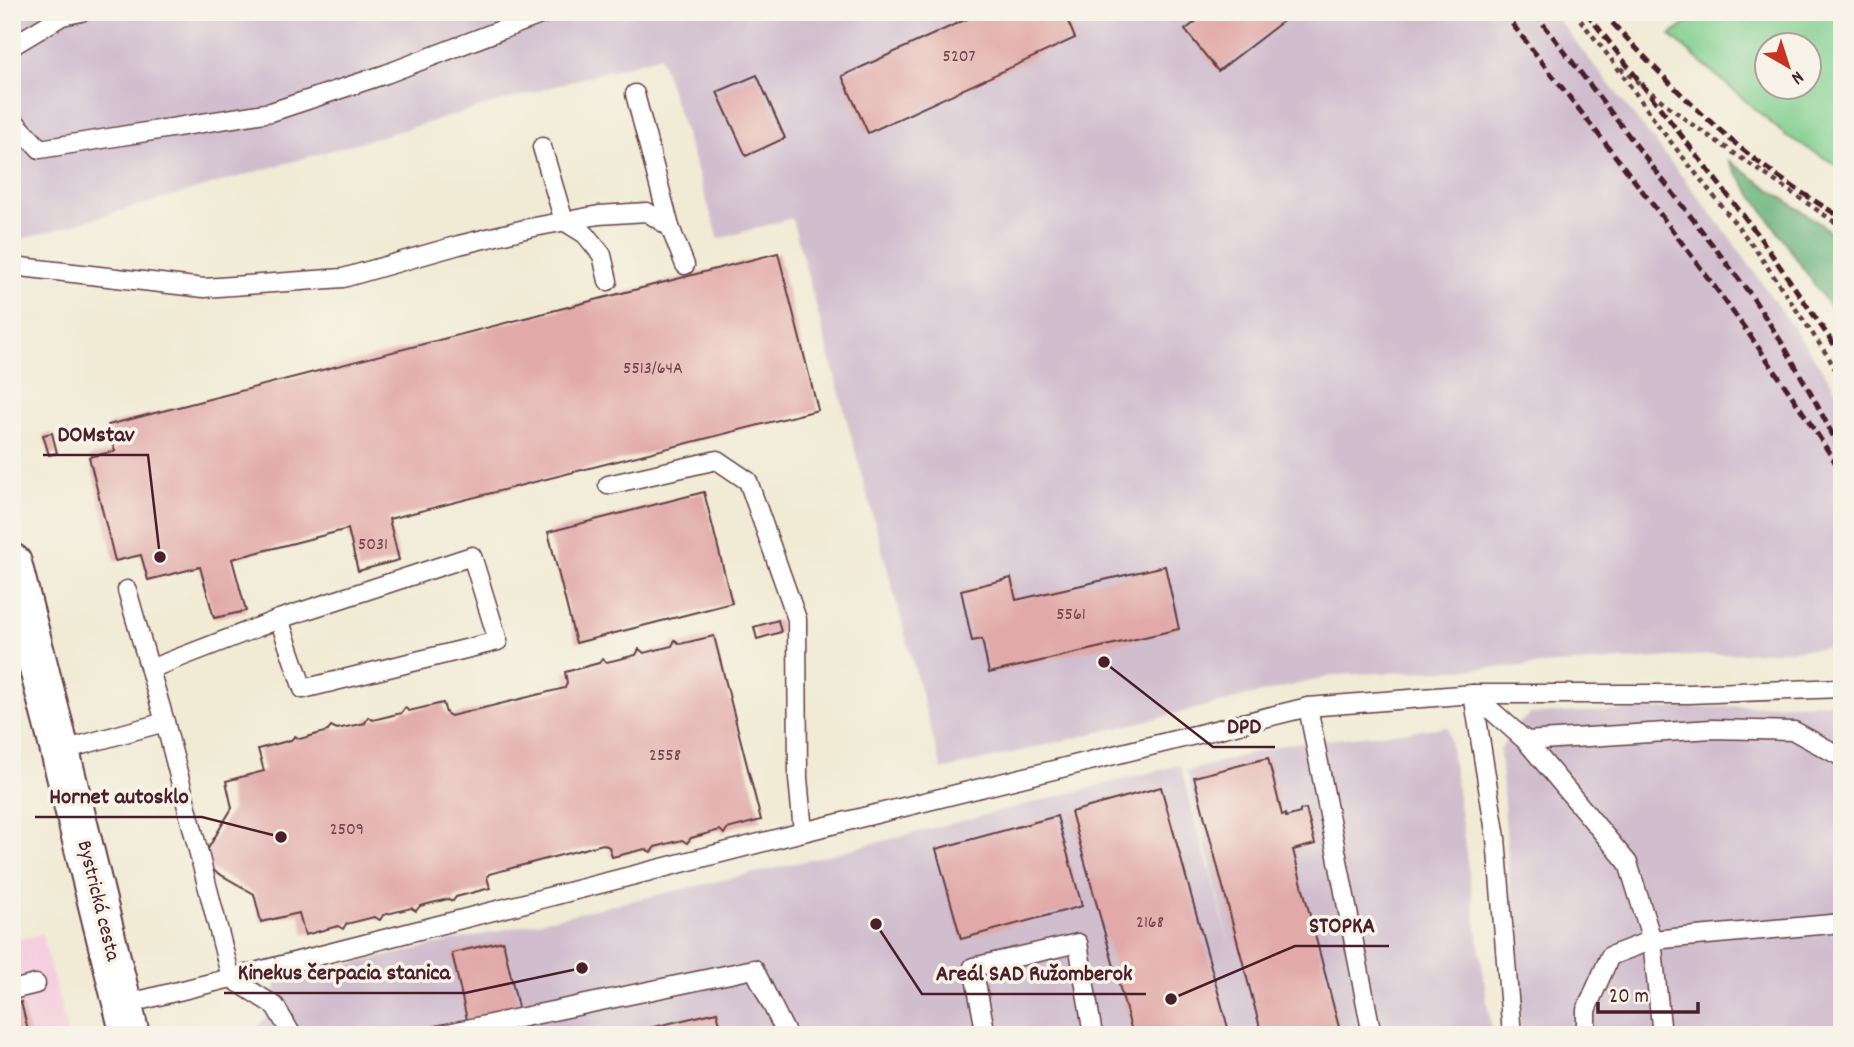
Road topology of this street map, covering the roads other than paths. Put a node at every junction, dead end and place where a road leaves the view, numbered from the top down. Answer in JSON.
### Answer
{"nodes":[{"id":1,"x":81,"y":12,"type":"edge"},
{"id":2,"x":548,"y":12,"type":"edge"},
{"id":3,"x":12,"y":46,"type":"edge"},
{"id":4,"x":635,"y":93,"type":"dead end"},
{"id":5,"x":12,"y":119,"type":"edge"},
{"id":6,"x":542,"y":147,"type":"dead end"},
{"id":7,"x":564,"y":221,"type":"junction"},
{"id":8,"x":670,"y":228,"type":"junction"},
{"id":9,"x":685,"y":265,"type":"dead end"},
{"id":10,"x":12,"y":266,"type":"edge"},
{"id":11,"x":608,"y":281,"type":"dead end"},
{"id":12,"x":608,"y":485,"type":"dead end"},
{"id":13,"x":12,"y":563,"type":"edge"},
{"id":14,"x":127,"y":590,"type":"dead end"},
{"id":15,"x":279,"y":619,"type":"junction"},
{"id":16,"x":150,"y":669,"type":"junction"},
{"id":17,"x":1842,"y":688,"type":"edge"},
{"id":18,"x":1473,"y":694,"type":"junction"},
{"id":19,"x":1308,"y":707,"type":"junction"},
{"id":20,"x":165,"y":722,"type":"junction"},
{"id":21,"x":1526,"y":741,"type":"junction"},
{"id":22,"x":60,"y":751,"type":"junction"},
{"id":23,"x":1842,"y":758,"type":"edge"},
{"id":24,"x":803,"y":832,"type":"junction"},
{"id":25,"x":1842,"y":923,"type":"edge"},
{"id":26,"x":1652,"y":940,"type":"junction"},
{"id":27,"x":231,"y":978,"type":"junction"},
{"id":28,"x":36,"y":984,"type":"dead end"},
{"id":29,"x":12,"y":990,"type":"edge"},
{"id":30,"x":126,"y":1020,"type":"edge"},
{"id":31,"x":292,"y":1035,"type":"edge"},
{"id":32,"x":438,"y":1035,"type":"edge"},
{"id":33,"x":787,"y":1035,"type":"edge"},
{"id":34,"x":986,"y":1035,"type":"edge"},
{"id":35,"x":1093,"y":1035,"type":"edge"},
{"id":36,"x":1372,"y":1035,"type":"edge"},
{"id":37,"x":1512,"y":1035,"type":"edge"},
{"id":38,"x":1586,"y":1035,"type":"edge"},
{"id":39,"x":1662,"y":1035,"type":"edge"}],
"edges":[{"from":1,"to":3,"type":"lane"},
{"from":2,"to":5,"type":"lane"},
{"from":4,"to":8,"type":"lane"},
{"from":6,"to":7,"type":"lane"},
{"from":7,"to":8,"type":"lane"},
{"from":7,"to":10,"type":"lane"},
{"from":7,"to":11,"type":"lane"},
{"from":8,"to":9,"type":"lane"},
{"from":12,"to":24,"type":"lane"},
{"from":13,"to":22,"type":"main road","name":"Bystrická cesta"},
{"from":14,"to":16,"type":"lane"},
{"from":15,"to":15,"type":"lane"},
{"from":15,"to":16,"type":"lane"},
{"from":16,"to":20,"type":"lane"},
{"from":17,"to":18,"type":"lane"},
{"from":18,"to":19,"type":"lane"},
{"from":18,"to":21,"type":"lane"},
{"from":18,"to":37,"type":"lane"},
{"from":19,"to":24,"type":"lane"},
{"from":19,"to":36,"type":"lane"},
{"from":20,"to":22,"type":"lane"},
{"from":20,"to":27,"type":"lane"},
{"from":21,"to":23,"type":"lane"},
{"from":21,"to":26,"type":"lane"},
{"from":22,"to":30,"type":"main road","name":"Bystrická cesta"},
{"from":24,"to":27,"type":"lane"},
{"from":25,"to":26,"type":"lane"},
{"from":26,"to":38,"type":"lane"},
{"from":26,"to":39,"type":"lane"},
{"from":27,"to":30,"type":"lane"},
{"from":27,"to":31,"type":"lane"},
{"from":28,"to":29,"type":"lane"},
{"from":32,"to":33,"type":"lane"},
{"from":34,"to":35,"type":"lane"}]}
